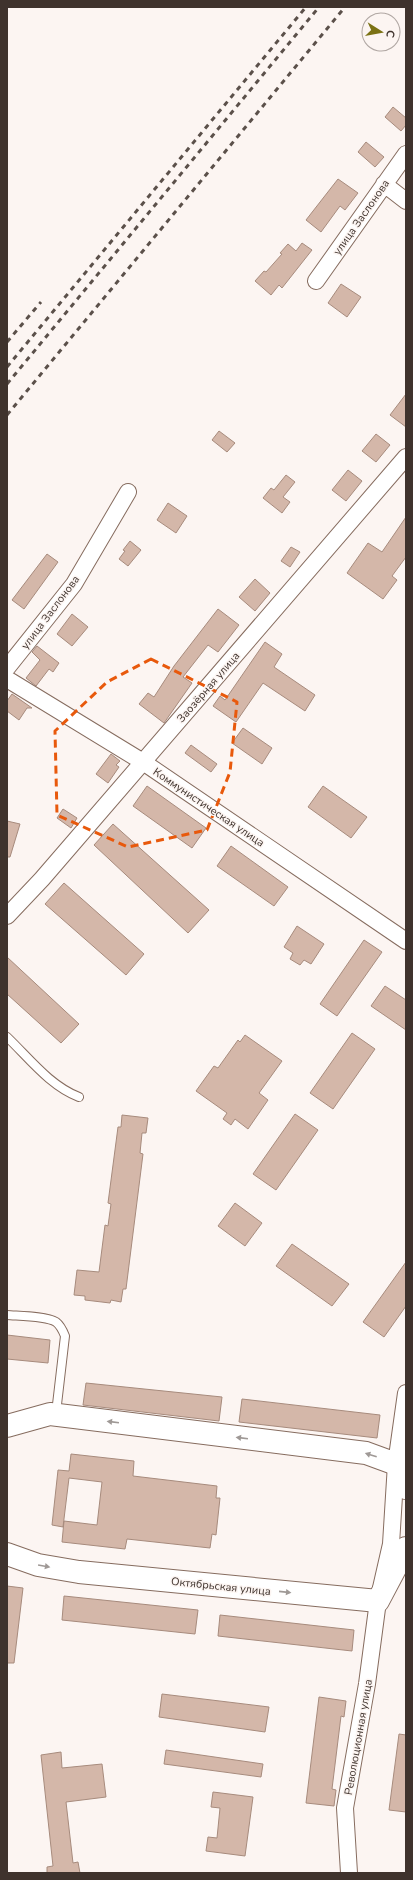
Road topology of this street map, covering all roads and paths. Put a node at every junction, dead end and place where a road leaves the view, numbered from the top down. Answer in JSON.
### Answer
{"nodes":[{"id":1,"x":406,"y":154,"type":"edge"},
{"id":2,"x":384,"y":184,"type":"junction"},
{"id":3,"x":406,"y":201,"type":"edge"},
{"id":4,"x":316,"y":281,"type":"dead end"},
{"id":5,"x":406,"y":457,"type":"edge"},
{"id":6,"x":128,"y":492,"type":"dead end"},
{"id":7,"x":7,"y":668,"type":"edge"},
{"id":8,"x":7,"y":679,"type":"edge"},
{"id":9,"x":143,"y":762,"type":"junction"},
{"id":10,"x":7,"y":916,"type":"edge"},
{"id":11,"x":406,"y":940,"type":"edge"},
{"id":12,"x":7,"y":1037,"type":"edge"},
{"id":13,"x":79,"y":1097,"type":"dead end"},
{"id":14,"x":7,"y":1315,"type":"edge"},
{"id":15,"x":406,"y":1393,"type":"edge"},
{"id":16,"x":56,"y":1414,"type":"junction"},
{"id":17,"x":7,"y":1426,"type":"edge"},
{"id":18,"x":396,"y":1464,"type":"junction"},
{"id":19,"x":406,"y":1488,"type":"edge"},
{"id":20,"x":406,"y":1548,"type":"edge"},
{"id":21,"x":7,"y":1554,"type":"edge"},
{"id":22,"x":378,"y":1601,"type":"junction"},
{"id":23,"x":349,"y":1873,"type":"edge"}],
"edges":[{"from":1,"to":2,"type":"street","name":"улица Заслонова"},
{"from":2,"to":3,"type":"street"},
{"from":2,"to":4,"type":"street","name":"улица Заслонова"},
{"from":5,"to":9,"type":"street","name":"Заозёрная улица"},
{"from":6,"to":7,"type":"street","name":"улица Заслонова"},
{"from":8,"to":9,"type":"street","name":"Коммунистическая улица"},
{"from":9,"to":10,"type":"street","name":"Заозёрная улица"},
{"from":9,"to":11,"type":"street","name":"Коммунистическая улица"},
{"from":12,"to":13,"type":"lane"},
{"from":14,"to":16,"type":"lane"},
{"from":15,"to":18,"type":"street"},
{"from":16,"to":17,"type":"main road"},
{"from":18,"to":16,"type":"main road","one_way":true},
{"from":18,"to":19,"type":"main road"},
{"from":18,"to":22,"type":"street","name":"Революционная улица"},
{"from":20,"to":22,"type":"main road"},
{"from":21,"to":22,"type":"main road","name":"Октябрьская улица","one_way":true},
{"from":22,"to":23,"type":"street","name":"Революционная улица"}]}
